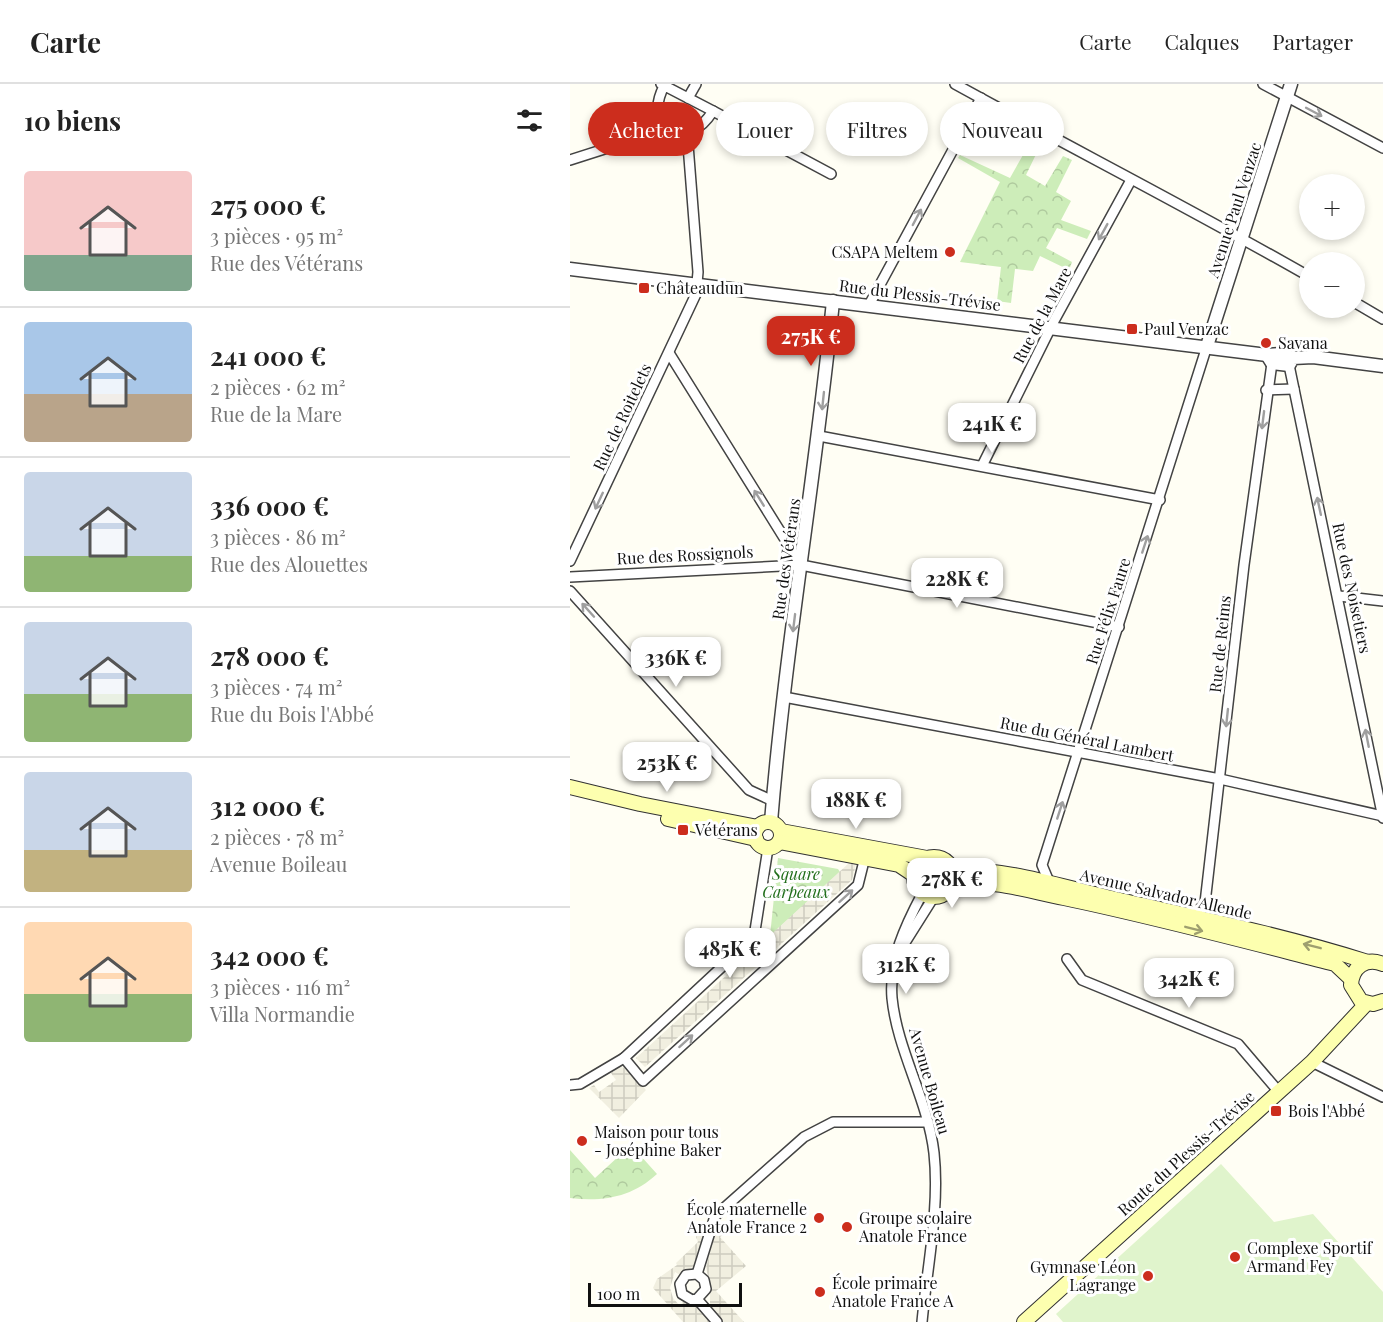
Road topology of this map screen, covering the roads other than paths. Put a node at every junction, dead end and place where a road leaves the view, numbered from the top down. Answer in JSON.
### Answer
{"nodes":[{"id":1,"x":696,"y":84,"type":"edge"},
{"id":2,"x":955,"y":84,"type":"edge"},
{"id":3,"x":1263,"y":84,"type":"edge"},
{"id":4,"x":1291,"y":84,"type":"edge"},
{"id":5,"x":663,"y":85,"type":"edge"},
{"id":6,"x":1287,"y":97,"type":"junction"},
{"id":7,"x":688,"y":98,"type":"junction"},
{"id":8,"x":981,"y":98,"type":"junction"},
{"id":9,"x":657,"y":102,"type":"edge"},
{"id":10,"x":713,"y":111,"type":"junction"},
{"id":11,"x":704,"y":123,"type":"edge"},
{"id":12,"x":1383,"y":148,"type":"edge"},
{"id":13,"x":588,"y":154,"type":"edge"},
{"id":14,"x":689,"y":156,"type":"edge"},
{"id":15,"x":570,"y":160,"type":"edge"},
{"id":16,"x":831,"y":174,"type":"dead end"},
{"id":17,"x":1131,"y":180,"type":"junction"},
{"id":18,"x":1243,"y":238,"type":"junction"},
{"id":19,"x":570,"y":268,"type":"edge"},
{"id":20,"x":1299,"y":271,"type":"edge"},
{"id":21,"x":698,"y":285,"type":"junction"},
{"id":22,"x":833,"y":301,"type":"junction"},
{"id":23,"x":868,"y":305,"type":"junction"},
{"id":24,"x":1365,"y":308,"type":"edge"},
{"id":25,"x":1383,"y":319,"type":"edge"},
{"id":26,"x":1051,"y":328,"type":"junction"},
{"id":27,"x":1207,"y":346,"type":"junction"},
{"id":28,"x":669,"y":353,"type":"junction"},
{"id":29,"x":1269,"y":359,"type":"junction"},
{"id":30,"x":1291,"y":361,"type":"junction"},
{"id":31,"x":1383,"y":366,"type":"edge"},
{"id":32,"x":1294,"y":389,"type":"junction"},
{"id":33,"x":1266,"y":390,"type":"junction"},
{"id":34,"x":819,"y":436,"type":"junction"},
{"id":35,"x":982,"y":466,"type":"junction"},
{"id":36,"x":1160,"y":500,"type":"junction"},
{"id":37,"x":570,"y":561,"type":"edge"},
{"id":38,"x":801,"y":565,"type":"junction"},
{"id":39,"x":570,"y":577,"type":"edge"},
{"id":40,"x":570,"y":591,"type":"edge"},
{"id":41,"x":1339,"y":597,"type":"junction"},
{"id":42,"x":1383,"y":602,"type":"edge"},
{"id":43,"x":1119,"y":627,"type":"junction"},
{"id":44,"x":784,"y":697,"type":"junction"},
{"id":45,"x":1078,"y":752,"type":"junction"},
{"id":46,"x":1220,"y":779,"type":"junction"},
{"id":47,"x":570,"y":787,"type":"edge"},
{"id":48,"x":570,"y":796,"type":"edge"},
{"id":49,"x":773,"y":801,"type":"junction"},
{"id":50,"x":1383,"y":817,"type":"edge"},
{"id":51,"x":769,"y":835,"type":"junction"},
{"id":52,"x":865,"y":857,"type":"junction"},
{"id":53,"x":927,"y":858,"type":"junction"},
{"id":54,"x":954,"y":871,"type":"junction"},
{"id":55,"x":914,"y":875,"type":"junction"},
{"id":56,"x":1050,"y":884,"type":"junction"},
{"id":57,"x":952,"y":887,"type":"junction"},
{"id":58,"x":928,"y":896,"type":"junction"},
{"id":59,"x":1182,"y":914,"type":"junction"},
{"id":60,"x":1067,"y":959,"type":"dead end"},
{"id":61,"x":1368,"y":962,"type":"junction"},
{"id":62,"x":1383,"y":964,"type":"edge"},
{"id":63,"x":1351,"y":979,"type":"junction"},
{"id":64,"x":1383,"y":1001,"type":"edge"},
{"id":65,"x":1367,"y":1004,"type":"junction"},
{"id":66,"x":624,"y":1058,"type":"junction"},
{"id":67,"x":1312,"y":1062,"type":"junction"},
{"id":68,"x":570,"y":1084,"type":"edge"},
{"id":69,"x":1279,"y":1092,"type":"junction"},
{"id":70,"x":1383,"y":1097,"type":"edge"},
{"id":71,"x":928,"y":1122,"type":"junction"},
{"id":72,"x":698,"y":1274,"type":"junction"},
{"id":73,"x":697,"y":1299,"type":"junction"},
{"id":74,"x":717,"y":1322,"type":"edge"},
{"id":75,"x":922,"y":1322,"type":"edge"},
{"id":76,"x":1024,"y":1322,"type":"edge"}],
"edges":[{"from":1,"to":7,"type":"street"},
{"from":2,"to":8,"type":"street"},
{"from":3,"to":6,"type":"street"},
{"from":4,"to":6,"type":"street","name":"Avenue Paul Venzac"},
{"from":5,"to":7,"type":"street"},
{"from":5,"to":9,"type":"street"},
{"from":6,"to":12,"type":"street","one_way":true},
{"from":6,"to":18,"type":"street","name":"Avenue Paul Venzac"},
{"from":7,"to":10,"type":"street"},
{"from":8,"to":17,"type":"street"},
{"from":23,"to":8,"type":"street","one_way":true},
{"from":10,"to":11,"type":"street"},
{"from":10,"to":16,"type":"street"},
{"from":13,"to":15,"type":"street"},
{"from":14,"to":21,"type":"street"},
{"from":17,"to":18,"type":"street"},
{"from":17,"to":26,"type":"street","name":"Rue de la Mare","one_way":true},
{"from":18,"to":20,"type":"street"},
{"from":18,"to":27,"type":"street","name":"Avenue Paul Venzac"},
{"from":19,"to":21,"type":"street","name":"Rue du Plessis-Trévise"},
{"from":21,"to":22,"type":"street","name":"Rue du Plessis-Trévise"},
{"from":21,"to":28,"type":"street","name":"Rue de Roitelets"},
{"from":22,"to":23,"type":"street","name":"Rue du Plessis-Trévise"},
{"from":22,"to":34,"type":"street","name":"Rue des Vétérans","one_way":true},
{"from":23,"to":26,"type":"street","name":"Rue du Plessis-Trévise"},
{"from":24,"to":25,"type":"street"},
{"from":26,"to":27,"type":"street","name":"Rue du Plessis-Trévise"},
{"from":26,"to":35,"type":"street","name":"Rue de la Mare"},
{"from":27,"to":29,"type":"street","name":"Rue du Plessis-Trévise"},
{"from":27,"to":36,"type":"street","name":"Rue Félix Faure"},
{"from":28,"to":37,"type":"street","name":"Rue de Roitelets","one_way":true},
{"from":38,"to":28,"type":"street","one_way":true},
{"from":29,"to":30,"type":"street","name":"Rue du Plessis-Trévise"},
{"from":29,"to":33,"type":"street","name":"Rue de Reims"},
{"from":30,"to":31,"type":"street","name":"Rue du Plessis-Trévise"},
{"from":30,"to":32,"type":"street","name":"Rue des Noisetiers"},
{"from":32,"to":33,"type":"street"},
{"from":41,"to":32,"type":"street","name":"Rue des Noisetiers","one_way":true},
{"from":33,"to":46,"type":"street","name":"Rue de Reims","one_way":true},
{"from":34,"to":35,"type":"street"},
{"from":34,"to":38,"type":"street","name":"Rue des Vétérans"},
{"from":35,"to":36,"type":"street"},
{"from":43,"to":36,"type":"street","name":"Rue Félix Faure","one_way":true},
{"from":38,"to":39,"type":"street","name":"Rue des Rossignols"},
{"from":38,"to":43,"type":"street","name":"Rue des Rossignols"},
{"from":38,"to":44,"type":"street","name":"Rue des Vétérans","one_way":true},
{"from":49,"to":40,"type":"street","one_way":true},
{"from":41,"to":42,"type":"street"},
{"from":50,"to":41,"type":"street","name":"Rue des Noisetiers","one_way":true},
{"from":43,"to":45,"type":"street","name":"Rue Félix Faure"},
{"from":44,"to":45,"type":"street","name":"Rue du Général Lambert"},
{"from":44,"to":49,"type":"street","name":"Rue des Vétérans"},
{"from":45,"to":46,"type":"street","name":"Rue du Général Lambert"},
{"from":56,"to":45,"type":"street","name":"Rue Félix Faure","one_way":true},
{"from":46,"to":50,"type":"street","name":"Rue du Général Lambert"},
{"from":46,"to":59,"type":"street","name":"Rue de Reims"},
{"from":47,"to":51,"type":"main road"},
{"from":48,"to":51,"type":"main road"},
{"from":49,"to":51,"type":"street","name":"Rue des Vétérans"},
{"from":51,"to":52,"type":"main road"},
{"from":51,"to":53,"type":"main road"},
{"from":51,"to":66,"type":"street"},
{"from":52,"to":55,"type":"main road"},
{"from":66,"to":52,"type":"street","one_way":true},
{"from":53,"to":54,"type":"main road"},
{"from":53,"to":55,"type":"main road"},
{"from":54,"to":56,"type":"main road","name":"Avenue Salvador Allende"},
{"from":54,"to":57,"type":"main road"},
{"from":55,"to":58,"type":"main road"},
{"from":56,"to":59,"type":"main road","name":"Avenue Salvador Allende"},
{"from":57,"to":58,"type":"main road"},
{"from":57,"to":63,"type":"main road","one_way":true},
{"from":58,"to":71,"type":"street","name":"Avenue Boileau"},
{"from":61,"to":59,"type":"main road","name":"Avenue Salvador Allende","one_way":true},
{"from":60,"to":69,"type":"street"},
{"from":61,"to":62,"type":"main road","name":"Avenue Salvador Allende"},
{"from":61,"to":63,"type":"main road"},
{"from":63,"to":65,"type":"main road"},
{"from":64,"to":65,"type":"main road"},
{"from":65,"to":67,"type":"main road","name":"Route du Plessis-Trévise"},
{"from":66,"to":68,"type":"street"},
{"from":67,"to":69,"type":"main road","name":"Route du Plessis-Trévise"},
{"from":67,"to":70,"type":"street"},
{"from":69,"to":76,"type":"main road","name":"Route du Plessis-Trévise"},
{"from":71,"to":72,"type":"street"},
{"from":71,"to":75,"type":"street","name":"Avenue Boileau"},
{"from":72,"to":73,"type":"street"},
{"from":72,"to":73,"type":"street"},
{"from":73,"to":74,"type":"street"}]}
